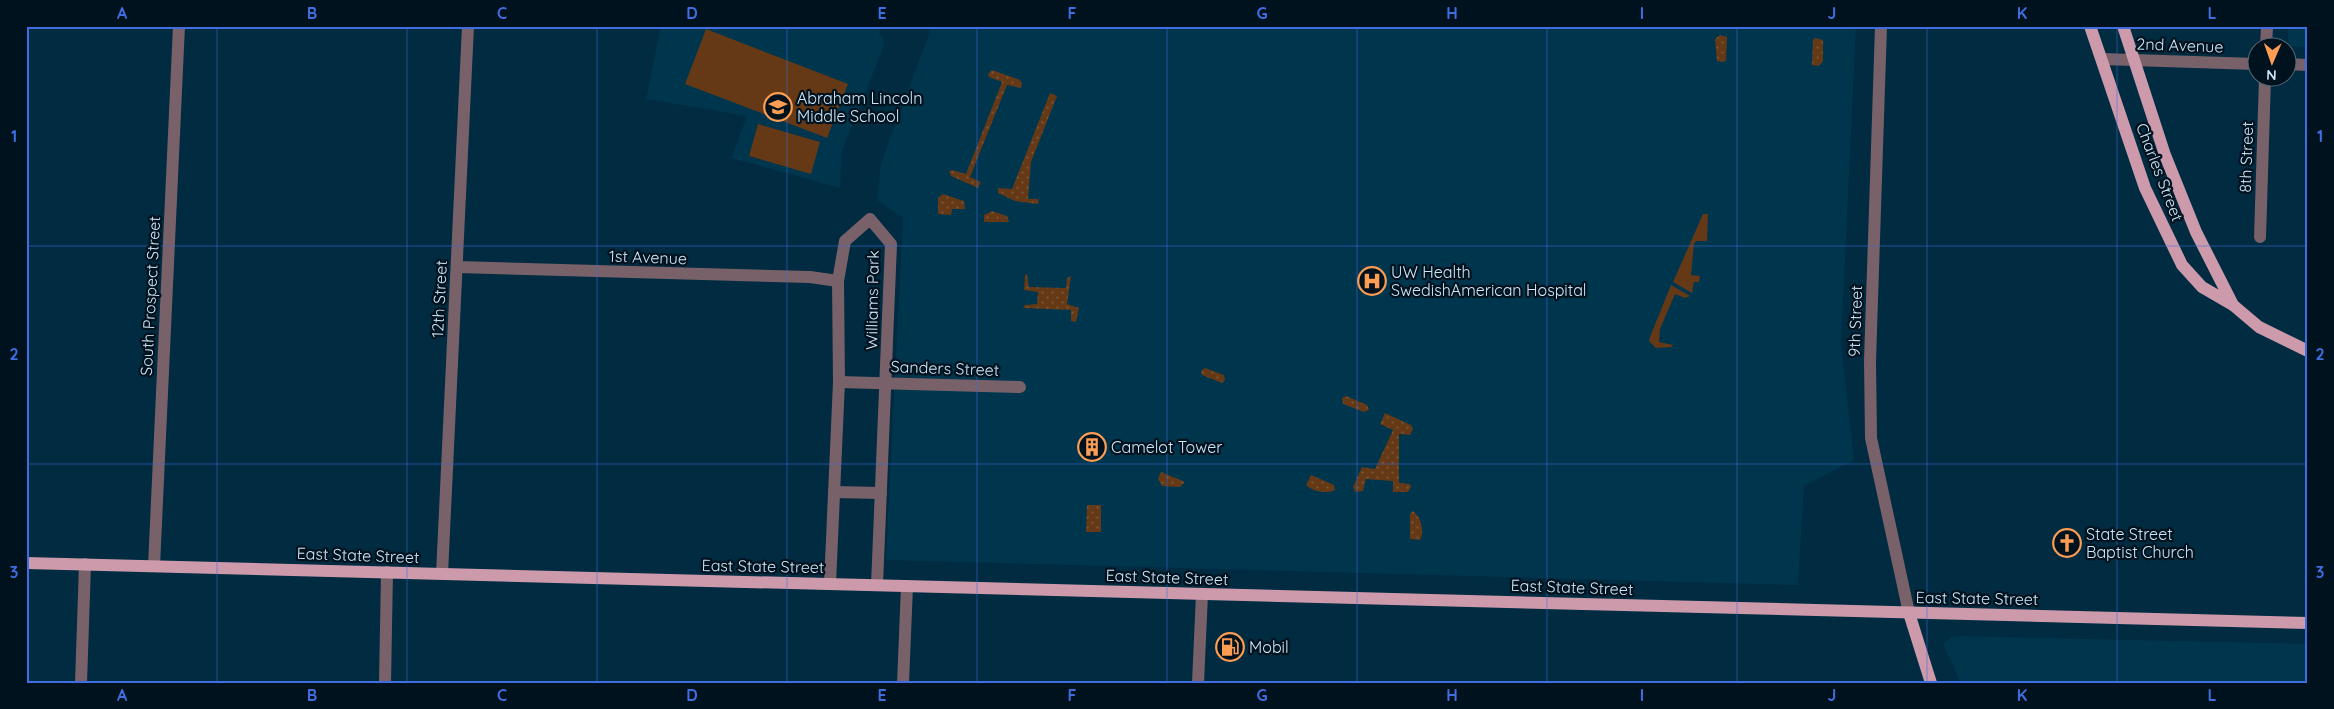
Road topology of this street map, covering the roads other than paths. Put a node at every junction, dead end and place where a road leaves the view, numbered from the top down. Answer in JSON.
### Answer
{"nodes":[{"id":1,"x":179,"y":26,"type":"edge"},
{"id":2,"x":468,"y":26,"type":"edge"},
{"id":3,"x":1881,"y":26,"type":"edge"},
{"id":4,"x":2090,"y":26,"type":"edge"},
{"id":5,"x":2123,"y":26,"type":"edge"},
{"id":6,"x":2102,"y":59,"type":"junction"},
{"id":7,"x":2134,"y":59,"type":"junction"},
{"id":8,"x":2246,"y":64,"type":"edge"},
{"id":9,"x":2265,"y":88,"type":"edge"},
{"id":10,"x":2260,"y":237,"type":"dead end"},
{"id":11,"x":457,"y":267,"type":"junction"},
{"id":12,"x":838,"y":281,"type":"junction"},
{"id":13,"x":2233,"y":305,"type":"junction"},
{"id":14,"x":2308,"y":351,"type":"edge"},
{"id":15,"x":839,"y":382,"type":"junction"},
{"id":16,"x":886,"y":383,"type":"junction"},
{"id":17,"x":1020,"y":387,"type":"dead end"},
{"id":18,"x":834,"y":492,"type":"junction"},
{"id":19,"x":881,"y":493,"type":"junction"},
{"id":20,"x":26,"y":563,"type":"edge"},
{"id":21,"x":85,"y":564,"type":"junction"},
{"id":22,"x":154,"y":566,"type":"junction"},
{"id":23,"x":387,"y":572,"type":"junction"},
{"id":24,"x":442,"y":574,"type":"junction"},
{"id":25,"x":830,"y":584,"type":"junction"},
{"id":26,"x":877,"y":585,"type":"junction"},
{"id":27,"x":907,"y":586,"type":"junction"},
{"id":28,"x":1202,"y":594,"type":"junction"},
{"id":29,"x":1909,"y":613,"type":"junction"},
{"id":30,"x":2308,"y":623,"type":"edge"},
{"id":31,"x":81,"y":683,"type":"edge"},
{"id":32,"x":385,"y":683,"type":"edge"},
{"id":33,"x":904,"y":683,"type":"edge"},
{"id":34,"x":1198,"y":683,"type":"edge"},
{"id":35,"x":1931,"y":683,"type":"edge"}],
"edges":[{"from":1,"to":22,"type":"street","name":"South Prospect Street"},
{"from":2,"to":11,"type":"street","name":"12th Street"},
{"from":3,"to":29,"type":"street","name":"9th Street"},
{"from":4,"to":6,"type":"main road","name":"Charles Street"},
{"from":5,"to":7,"type":"main road","name":"Charles Street"},
{"from":6,"to":7,"type":"street","name":"2nd Avenue"},
{"from":6,"to":13,"type":"main road","name":"Charles Street"},
{"from":7,"to":8,"type":"street","name":"2nd Avenue"},
{"from":7,"to":13,"type":"main road","name":"Charles Street"},
{"from":9,"to":10,"type":"street","name":"8th Street"},
{"from":11,"to":12,"type":"street","name":"1st Avenue"},
{"from":11,"to":24,"type":"street","name":"12th Street"},
{"from":12,"to":15,"type":"street","name":"Williams Park"},
{"from":12,"to":16,"type":"street","name":"Williams Park"},
{"from":13,"to":14,"type":"main road","name":"Charles Street"},
{"from":15,"to":16,"type":"street","name":"Sanders Street"},
{"from":15,"to":18,"type":"street","name":"Williams Park"},
{"from":16,"to":17,"type":"street","name":"Sanders Street"},
{"from":16,"to":19,"type":"street","name":"Williams Park"},
{"from":18,"to":19,"type":"street"},
{"from":18,"to":25,"type":"street","name":"Williams Park"},
{"from":19,"to":26,"type":"street","name":"Williams Park"},
{"from":20,"to":21,"type":"main road","name":"East State Street"},
{"from":21,"to":22,"type":"main road","name":"East State Street"},
{"from":21,"to":31,"type":"street"},
{"from":22,"to":23,"type":"main road","name":"East State Street"},
{"from":23,"to":24,"type":"main road","name":"East State Street"},
{"from":23,"to":32,"type":"street"},
{"from":24,"to":25,"type":"main road","name":"East State Street"},
{"from":25,"to":26,"type":"main road","name":"East State Street"},
{"from":26,"to":27,"type":"main road","name":"East State Street"},
{"from":27,"to":28,"type":"main road","name":"East State Street"},
{"from":27,"to":33,"type":"street"},
{"from":28,"to":29,"type":"main road","name":"East State Street"},
{"from":28,"to":34,"type":"street"},
{"from":29,"to":30,"type":"main road","name":"East State Street"},
{"from":29,"to":35,"type":"main road"}]}
